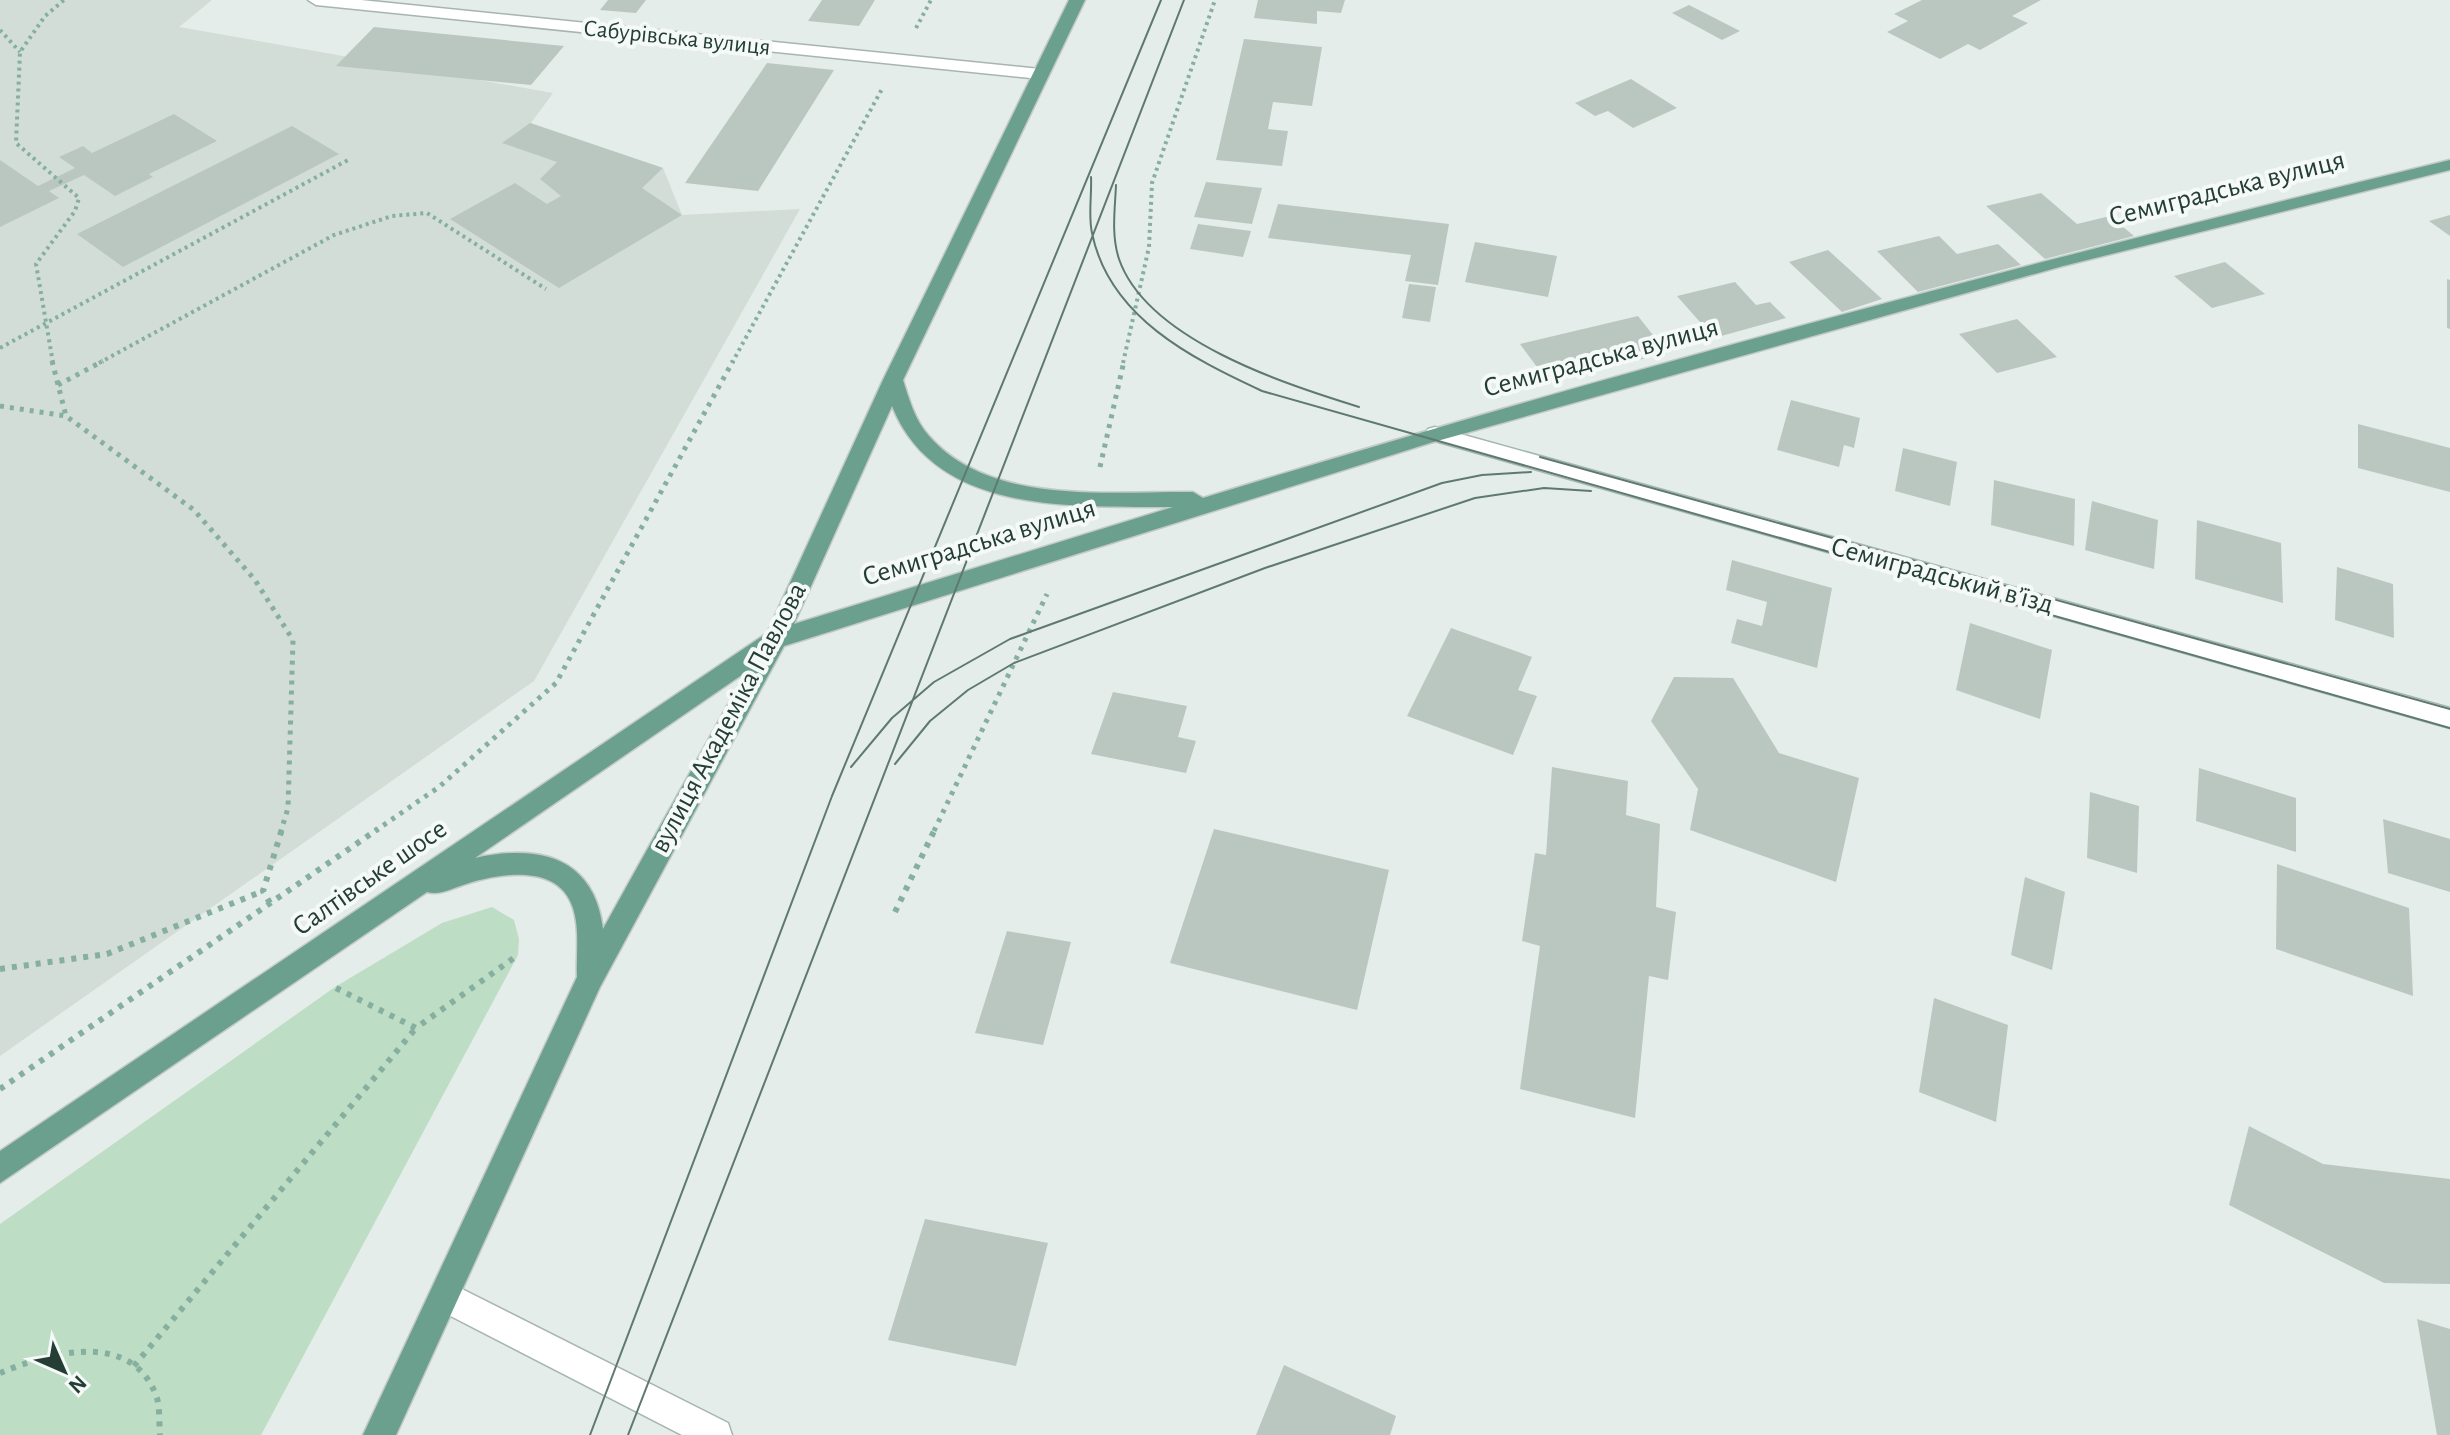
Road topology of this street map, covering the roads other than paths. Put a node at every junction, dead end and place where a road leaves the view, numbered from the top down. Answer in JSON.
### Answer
{"nodes":[{"id":1,"x":316,"y":0,"type":"edge"},
{"id":2,"x":1077,"y":0,"type":"edge"},
{"id":3,"x":1040,"y":74,"type":"junction"},
{"id":4,"x":2450,"y":165,"type":"edge"},
{"id":5,"x":893,"y":380,"type":"junction"},
{"id":6,"x":1435,"y":434,"type":"junction"},
{"id":7,"x":1212,"y":500,"type":"junction"},
{"id":8,"x":776,"y":639,"type":"junction"},
{"id":9,"x":2450,"y":718,"type":"edge"},
{"id":10,"x":399,"y":897,"type":"junction"},
{"id":11,"x":590,"y":978,"type":"junction"},
{"id":12,"x":0,"y":1168,"type":"edge"},
{"id":13,"x":446,"y":1297,"type":"junction"},
{"id":14,"x":696,"y":1430,"type":"edge"},
{"id":15,"x":379,"y":1435,"type":"edge"}],
"edges":[{"from":1,"to":3,"type":"street","name":"Сабурівська вулиця"},
{"from":2,"to":3,"type":"main road","name":"вулиця Академіка Павлова"},
{"from":3,"to":5,"type":"main road","name":"вулиця Академіка Павлова"},
{"from":4,"to":6,"type":"main road","name":"Семиградська вулиця"},
{"from":5,"to":7,"type":"main road"},
{"from":5,"to":8,"type":"main road","name":"вулиця Академіка Павлова"},
{"from":6,"to":7,"type":"main road","name":"Семиградська вулиця"},
{"from":6,"to":9,"type":"street","name":"Семиградський в’їзд"},
{"from":7,"to":8,"type":"main road","name":"Семиградська вулиця"},
{"from":8,"to":10,"type":"main road","name":"Салтівське шосе"},
{"from":8,"to":11,"type":"main road","name":"вулиця Академіка Павлова"},
{"from":10,"to":11,"type":"main road"},
{"from":10,"to":12,"type":"main road","name":"Салтівське шосе"},
{"from":11,"to":13,"type":"main road","name":"вулиця Академіка Павлова"},
{"from":13,"to":14,"type":"street"},
{"from":13,"to":15,"type":"main road","name":"вулиця Академіка Павлова"}]}
